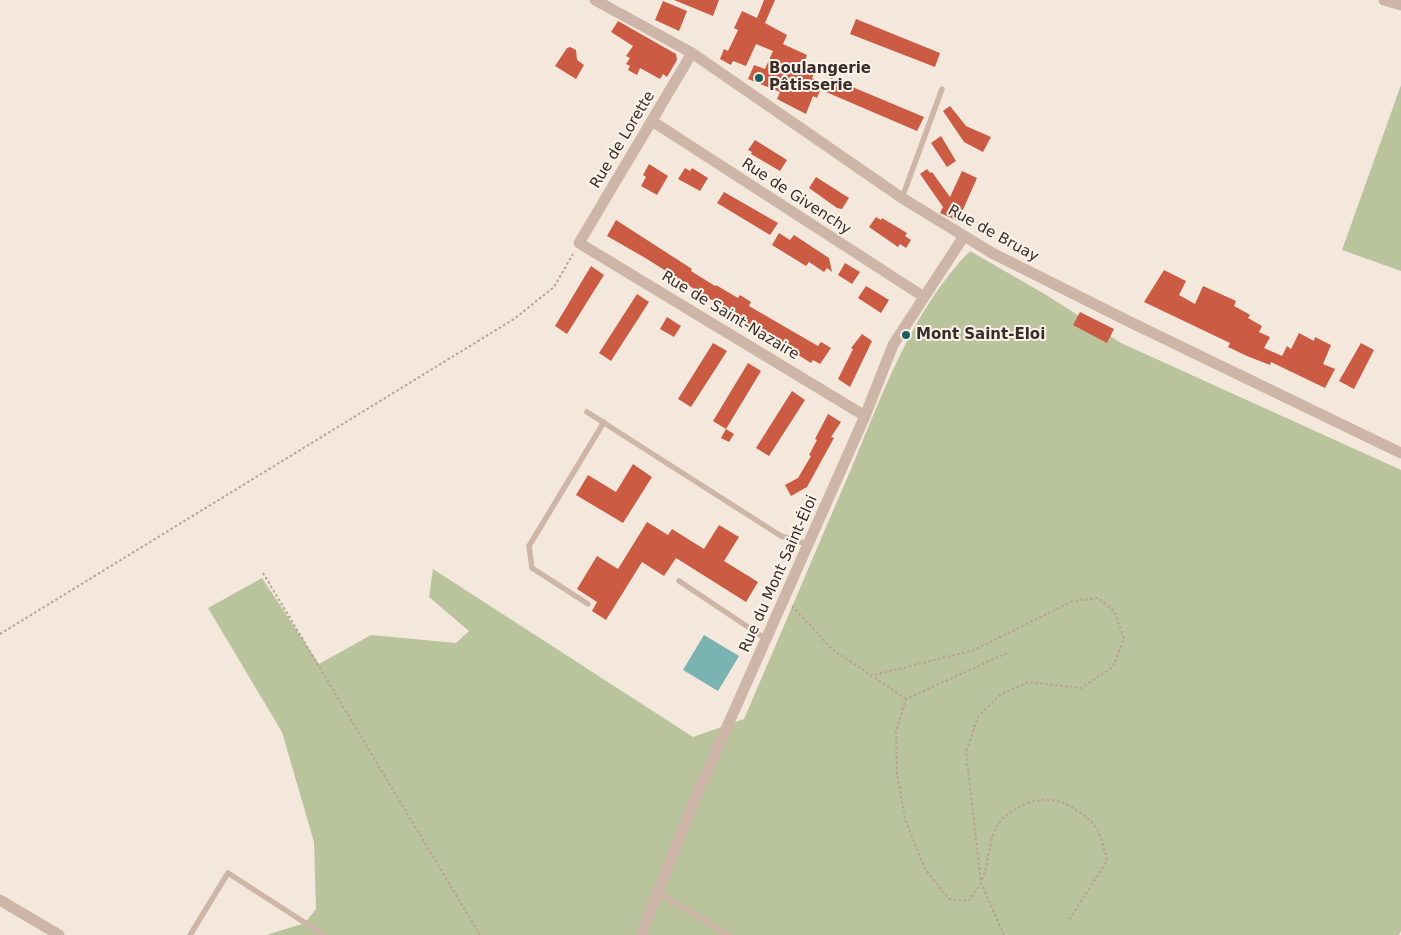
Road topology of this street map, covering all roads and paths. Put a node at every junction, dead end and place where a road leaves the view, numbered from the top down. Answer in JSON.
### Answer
{"nodes":[{"id":1,"x":594,"y":0,"type":"edge"},
{"id":2,"x":1384,"y":0,"type":"edge"},
{"id":3,"x":1401,"y":5,"type":"edge"},
{"id":4,"x":692,"y":53,"type":"junction"},
{"id":5,"x":942,"y":89,"type":"dead end"},
{"id":6,"x":652,"y":121,"type":"junction"},
{"id":7,"x":902,"y":198,"type":"junction"},
{"id":8,"x":964,"y":236,"type":"junction"},
{"id":9,"x":579,"y":243,"type":"junction"},
{"id":10,"x":924,"y":297,"type":"junction"},
{"id":11,"x":587,"y":412,"type":"dead end"},
{"id":12,"x":865,"y":416,"type":"junction"},
{"id":13,"x":604,"y":422,"type":"junction"},
{"id":14,"x":1401,"y":453,"type":"edge"},
{"id":15,"x":807,"y":544,"type":"junction"},
{"id":16,"x":263,"y":573,"type":"dead end"},
{"id":17,"x":679,"y":581,"type":"dead end"},
{"id":18,"x":784,"y":597,"type":"junction"},
{"id":19,"x":588,"y":604,"type":"dead end"},
{"id":20,"x":0,"y":634,"type":"edge"},
{"id":21,"x":766,"y":639,"type":"junction"},
{"id":22,"x":1007,"y":653,"type":"dead end"},
{"id":23,"x":870,"y":676,"type":"junction"},
{"id":24,"x":906,"y":699,"type":"junction"},
{"id":25,"x":980,"y":884,"type":"junction"},
{"id":26,"x":658,"y":892,"type":"junction"},
{"id":27,"x":0,"y":900,"type":"edge"},
{"id":28,"x":1069,"y":920,"type":"dead end"},
{"id":29,"x":59,"y":935,"type":"edge"},
{"id":30,"x":190,"y":935,"type":"edge"},
{"id":31,"x":324,"y":935,"type":"edge"},
{"id":32,"x":480,"y":935,"type":"edge"},
{"id":33,"x":641,"y":935,"type":"edge"},
{"id":34,"x":728,"y":935,"type":"edge"},
{"id":35,"x":1004,"y":935,"type":"edge"}],
"edges":[{"from":1,"to":4,"type":"street","name":"Rue de Bruay"},
{"from":2,"to":3,"type":"street"},
{"from":4,"to":6,"type":"street","name":"Rue de Lorette"},
{"from":4,"to":7,"type":"street","name":"Rue de Bruay"},
{"from":5,"to":7,"type":"lane"},
{"from":6,"to":9,"type":"street","name":"Rue de Lorette"},
{"from":6,"to":10,"type":"street","name":"Rue de Givenchy"},
{"from":7,"to":8,"type":"street","name":"Rue de Bruay"},
{"from":8,"to":10,"type":"street","name":"Rue du Mont Saint-Éloi"},
{"from":8,"to":14,"type":"street","name":"Rue de Bruay"},
{"from":9,"to":12,"type":"street","name":"Rue de Saint-Nazaire"},
{"from":9,"to":20,"type":"path"},
{"from":10,"to":12,"type":"street","name":"Rue du Mont Saint-Éloi"},
{"from":11,"to":13,"type":"lane"},
{"from":12,"to":15,"type":"street","name":"Rue du Mont Saint-Éloi"},
{"from":13,"to":15,"type":"lane"},
{"from":13,"to":19,"type":"lane"},
{"from":15,"to":18,"type":"street","name":"Rue du Mont Saint-Éloi"},
{"from":16,"to":32,"type":"path"},
{"from":17,"to":21,"type":"lane"},
{"from":18,"to":21,"type":"street","name":"Rue du Mont Saint-Éloi"},
{"from":18,"to":23,"type":"path"},
{"from":21,"to":26,"type":"street","name":"Rue du Mont Saint-Éloi"},
{"from":22,"to":24,"type":"path"},
{"from":23,"to":24,"type":"path"},
{"from":23,"to":25,"type":"path"},
{"from":24,"to":25,"type":"path"},
{"from":25,"to":28,"type":"path"},
{"from":25,"to":35,"type":"path"},
{"from":26,"to":33,"type":"street","name":"Rue du Mont Saint-Éloi"},
{"from":26,"to":34,"type":"lane"},
{"from":27,"to":29,"type":"street"},
{"from":30,"to":31,"type":"lane"}]}
